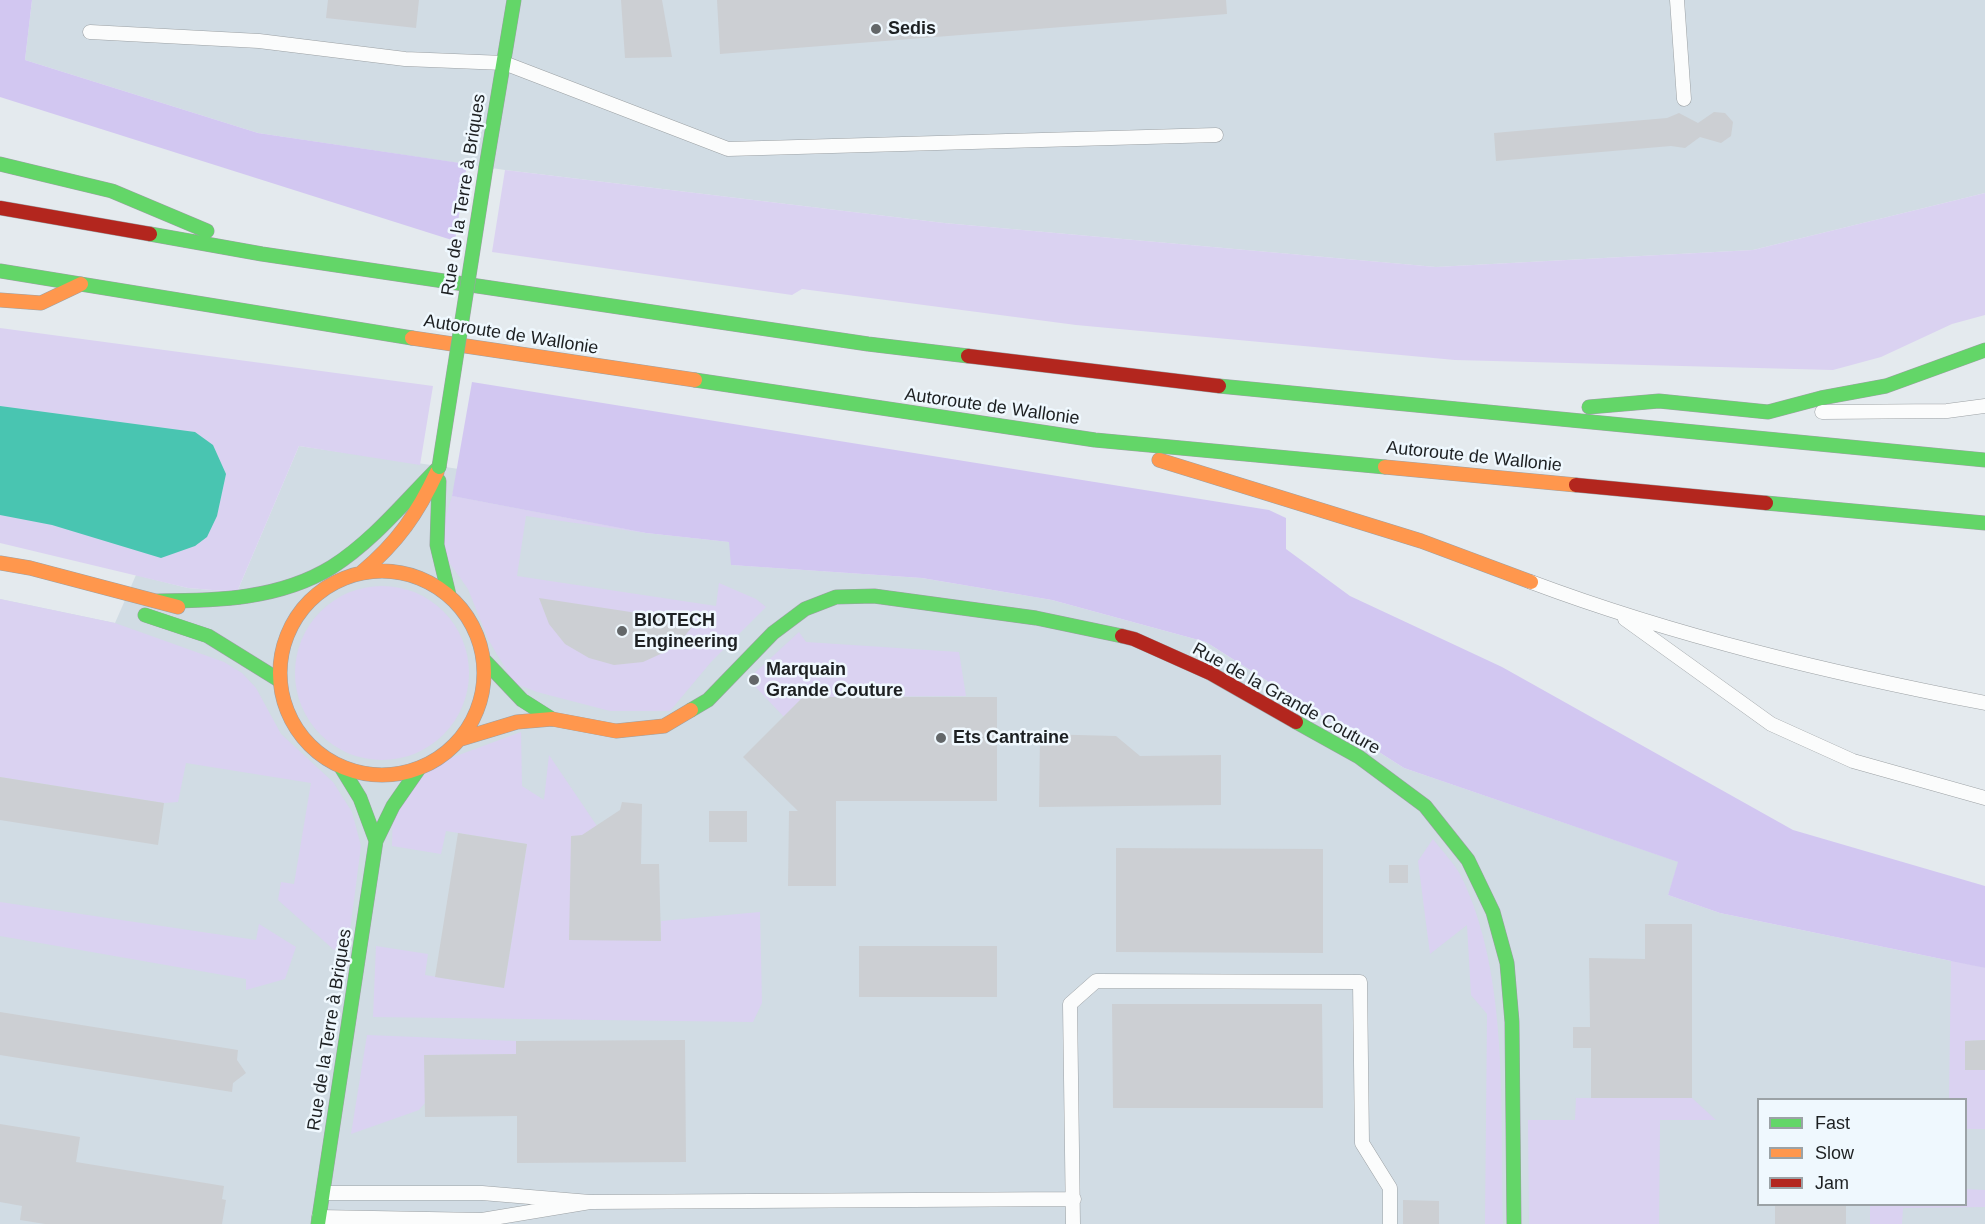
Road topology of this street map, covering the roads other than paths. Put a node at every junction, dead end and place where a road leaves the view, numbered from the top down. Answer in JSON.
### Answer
{"nodes":[{"id":1,"x":513,"y":0,"type":"edge"},
{"id":2,"x":1677,"y":0,"type":"edge"},
{"id":3,"x":90,"y":33,"type":"dead end"},
{"id":4,"x":504,"y":63,"type":"junction"},
{"id":5,"x":1684,"y":99,"type":"dead end"},
{"id":6,"x":1216,"y":135,"type":"dead end"},
{"id":7,"x":0,"y":164,"type":"edge"},
{"id":8,"x":0,"y":208,"type":"edge"},
{"id":9,"x":262,"y":254,"type":"junction"},
{"id":10,"x":0,"y":271,"type":"edge"},
{"id":11,"x":81,"y":284,"type":"junction"},
{"id":12,"x":0,"y":300,"type":"edge"},
{"id":13,"x":1985,"y":350,"type":"edge"},
{"id":14,"x":1985,"y":406,"type":"edge"},
{"id":15,"x":1768,"y":412,"type":"junction"},
{"id":16,"x":1519,"y":414,"type":"junction"},
{"id":17,"x":1095,"y":440,"type":"junction"},
{"id":18,"x":1985,"y":460,"type":"edge"},
{"id":19,"x":439,"y":467,"type":"junction"},
{"id":20,"x":1985,"y":523,"type":"edge"},
{"id":21,"x":0,"y":563,"type":"edge"},
{"id":22,"x":362,"y":572,"type":"junction"},
{"id":23,"x":1531,"y":582,"type":"joint"},
{"id":24,"x":449,"y":595,"type":"junction"},
{"id":25,"x":158,"y":601,"type":"junction"},
{"id":26,"x":308,"y":601,"type":"junction"},
{"id":27,"x":288,"y":607,"type":"dead end"},
{"id":28,"x":129,"y":610,"type":"dead end"},
{"id":29,"x":203,"y":614,"type":"dead end"},
{"id":30,"x":1619,"y":615,"type":"junction"},
{"id":31,"x":484,"y":661,"type":"junction"},
{"id":32,"x":279,"y":680,"type":"junction"},
{"id":33,"x":1985,"y":703,"type":"edge"},
{"id":34,"x":552,"y":719,"type":"junction"},
{"id":35,"x":461,"y":739,"type":"junction"},
{"id":36,"x":341,"y":767,"type":"junction"},
{"id":37,"x":418,"y":770,"type":"junction"},
{"id":38,"x":1985,"y":798,"type":"edge"},
{"id":39,"x":376,"y":841,"type":"junction"},
{"id":40,"x":323,"y":1193,"type":"junction"},
{"id":41,"x":1074,"y":1199,"type":"junction"},
{"id":42,"x":590,"y":1202,"type":"junction"},
{"id":43,"x":319,"y":1221,"type":"edge"},
{"id":44,"x":1073,"y":1224,"type":"edge"},
{"id":45,"x":1390,"y":1224,"type":"edge"},
{"id":46,"x":1514,"y":1224,"type":"edge"}],
"edges":[{"from":1,"to":4,"type":"main road","name":"Rue de la Terre à Briques"},
{"from":2,"to":5,"type":"lane"},
{"from":3,"to":4,"type":"lane"},
{"from":4,"to":6,"type":"lane"},
{"from":4,"to":19,"type":"main road","name":"Rue de la Terre à Briques","bridge":true},
{"from":7,"to":9,"type":"main road"},
{"from":8,"to":9,"type":"main road"},
{"from":9,"to":16,"type":"main road"},
{"from":10,"to":11,"type":"main road","name":"Autoroute de Wallonie"},
{"from":11,"to":12,"type":"main road"},
{"from":11,"to":17,"type":"main road","name":"Autoroute de Wallonie"},
{"from":13,"to":15,"type":"main road"},
{"from":14,"to":15,"type":"lane"},
{"from":15,"to":16,"type":"main road"},
{"from":16,"to":18,"type":"main road"},
{"from":17,"to":20,"type":"main road","name":"Autoroute de Wallonie"},
{"from":17,"to":23,"type":"main road"},
{"from":19,"to":22,"type":"main road","name":"Rue de la Terre à Briques"},
{"from":19,"to":24,"type":"main road","name":"Rue de la Terre à Briques"},
{"from":19,"to":25,"type":"main road"},
{"from":21,"to":25,"type":"main road"},
{"from":22,"to":24,"type":"main road"},
{"from":22,"to":26,"type":"main road"},
{"from":23,"to":30,"type":"lane"},
{"from":24,"to":31,"type":"main road"},
{"from":25,"to":29,"type":"main road"},
{"from":26,"to":27,"type":"main road"},
{"from":26,"to":32,"type":"main road"},
{"from":28,"to":32,"type":"main road"},
{"from":30,"to":33,"type":"lane"},
{"from":30,"to":38,"type":"lane"},
{"from":31,"to":34,"type":"main road","name":"Rue de la Grande Couture"},
{"from":31,"to":35,"type":"main road"},
{"from":32,"to":36,"type":"main road"},
{"from":34,"to":35,"type":"main road","name":"Rue de la Grande Couture"},
{"from":34,"to":46,"type":"main road","name":"Rue de la Grande Couture"},
{"from":35,"to":37,"type":"main road"},
{"from":36,"to":37,"type":"main road"},
{"from":36,"to":39,"type":"main road","name":"Rue de la Terre à Briques"},
{"from":37,"to":39,"type":"main road","name":"Rue de la Terre à Briques"},
{"from":39,"to":40,"type":"main road","name":"Rue de la Terre à Briques"},
{"from":40,"to":42,"type":"lane"},
{"from":40,"to":43,"type":"main road","name":"Rue de la Terre à Briques"},
{"from":41,"to":42,"type":"lane"},
{"from":41,"to":44,"type":"lane"},
{"from":41,"to":45,"type":"lane"},
{"from":42,"to":43,"type":"lane"}]}
